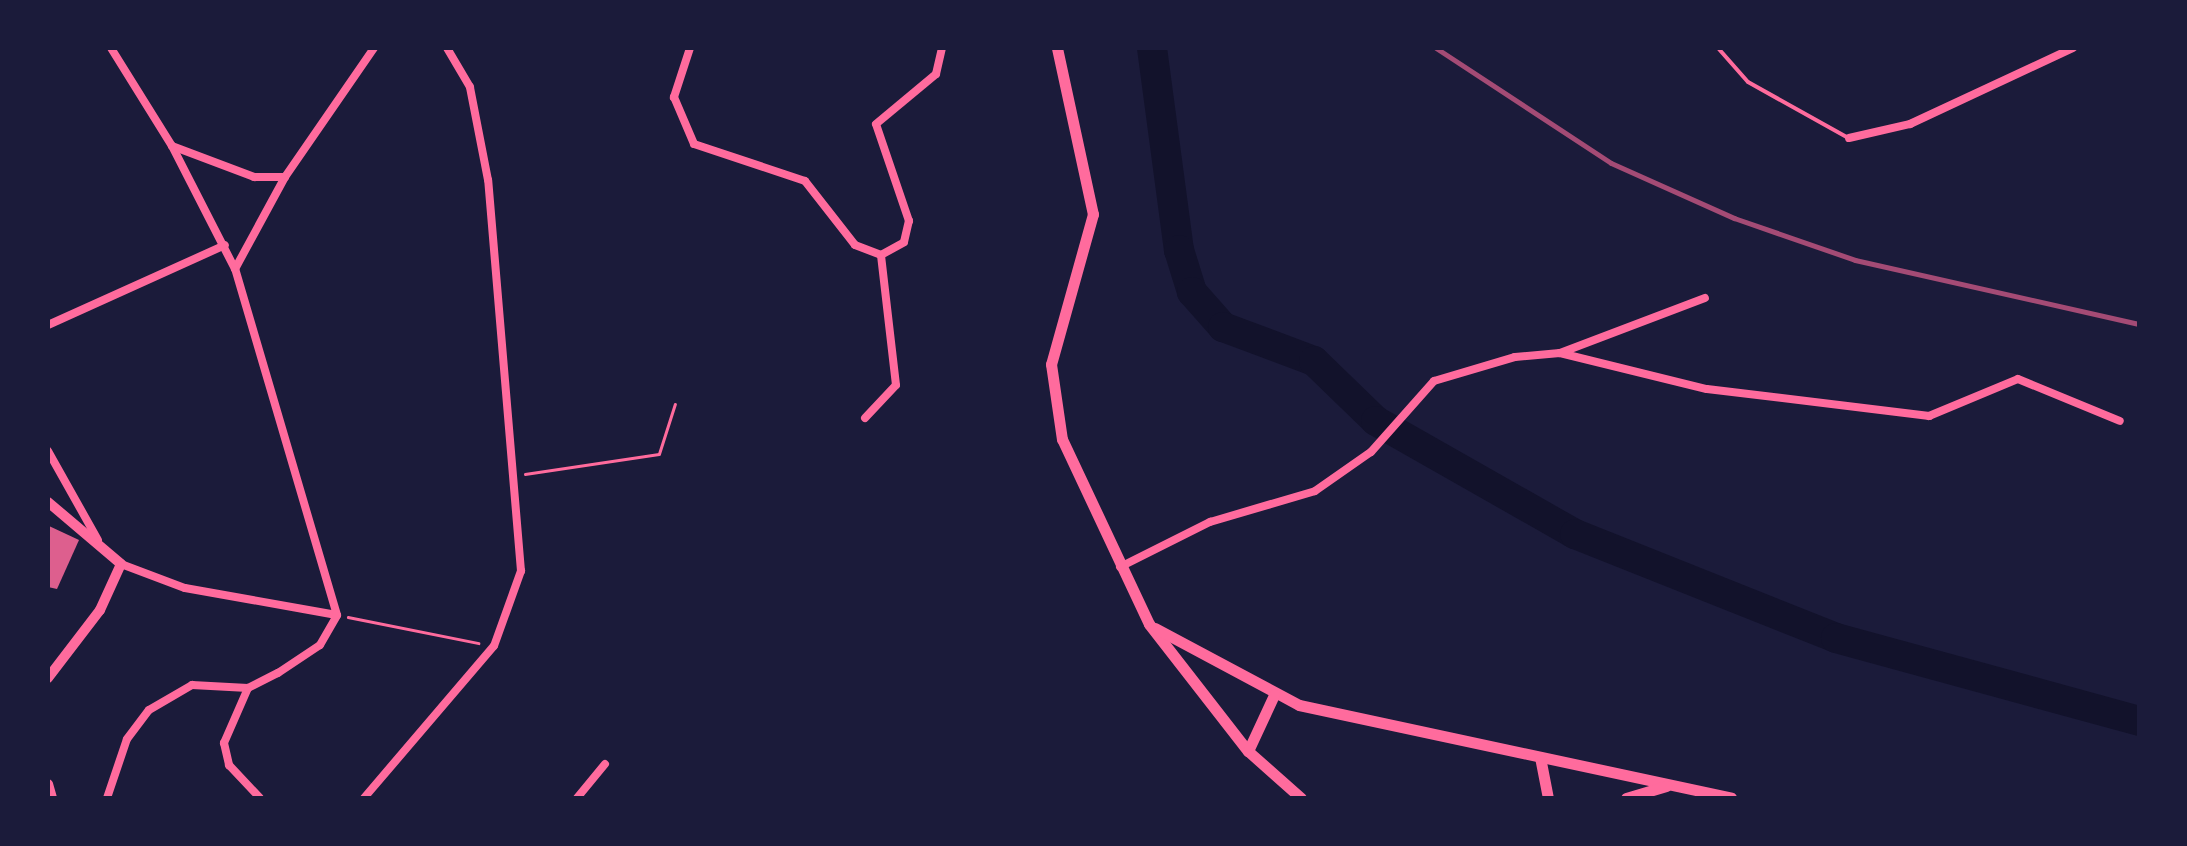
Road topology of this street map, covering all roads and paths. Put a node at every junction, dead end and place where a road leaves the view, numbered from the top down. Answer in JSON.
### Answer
{"nodes":[{"id":1,"x":111,"y":48,"type":"edge"},
{"id":2,"x":374,"y":48,"type":"edge"},
{"id":3,"x":447,"y":48,"type":"edge"},
{"id":4,"x":690,"y":48,"type":"edge"},
{"id":5,"x":942,"y":48,"type":"edge"},
{"id":6,"x":1058,"y":48,"type":"edge"},
{"id":7,"x":1718,"y":48,"type":"edge"},
{"id":8,"x":2073,"y":48,"type":"edge"},
{"id":9,"x":1849,"y":138,"type":"joint"},
{"id":10,"x":172,"y":146,"type":"junction"},
{"id":11,"x":284,"y":177,"type":"junction"},
{"id":12,"x":225,"y":245,"type":"junction"},
{"id":13,"x":880,"y":255,"type":"junction"},
{"id":14,"x":236,"y":269,"type":"junction"},
{"id":15,"x":1705,"y":298,"type":"dead end"},
{"id":16,"x":48,"y":325,"type":"edge"},
{"id":17,"x":1560,"y":352,"type":"junction"},
{"id":18,"x":675,"y":404,"type":"dead end"},
{"id":19,"x":865,"y":418,"type":"dead end"},
{"id":20,"x":2120,"y":421,"type":"dead end"},
{"id":21,"x":48,"y":450,"type":"edge"},
{"id":22,"x":519,"y":475,"type":"junction"},
{"id":23,"x":48,"y":502,"type":"edge"},
{"id":24,"x":98,"y":540,"type":"junction"},
{"id":25,"x":121,"y":564,"type":"junction"},
{"id":26,"x":1120,"y":566,"type":"junction"},
{"id":27,"x":337,"y":615,"type":"junction"},
{"id":28,"x":1148,"y":624,"type":"junction"},
{"id":29,"x":494,"y":646,"type":"junction"},
{"id":30,"x":48,"y":678,"type":"edge"},
{"id":31,"x":248,"y":688,"type":"junction"},
{"id":32,"x":1274,"y":694,"type":"junction"},
{"id":33,"x":1248,"y":751,"type":"junction"},
{"id":34,"x":1540,"y":757,"type":"junction"},
{"id":35,"x":605,"y":764,"type":"dead end"},
{"id":36,"x":48,"y":784,"type":"edge"},
{"id":37,"x":1666,"y":786,"type":"junction"},
{"id":38,"x":52,"y":798,"type":"edge"},
{"id":39,"x":108,"y":798,"type":"edge"},
{"id":40,"x":260,"y":798,"type":"edge"},
{"id":41,"x":364,"y":798,"type":"edge"},
{"id":42,"x":577,"y":798,"type":"edge"},
{"id":43,"x":1302,"y":798,"type":"edge"},
{"id":44,"x":1548,"y":798,"type":"edge"},
{"id":45,"x":1626,"y":798,"type":"edge"},
{"id":46,"x":1731,"y":798,"type":"edge"}],
"edges":[{"from":1,"to":10,"type":"street"},
{"from":2,"to":11,"type":"street"},
{"from":3,"to":22,"type":"street"},
{"from":4,"to":13,"type":"street"},
{"from":5,"to":13,"type":"street"},
{"from":6,"to":26,"type":"main road"},
{"from":7,"to":9,"type":"lane"},
{"from":8,"to":9,"type":"street"},
{"from":10,"to":11,"type":"street"},
{"from":10,"to":12,"type":"street"},
{"from":11,"to":14,"type":"street"},
{"from":12,"to":14,"type":"street"},
{"from":12,"to":16,"type":"street"},
{"from":13,"to":19,"type":"street"},
{"from":14,"to":27,"type":"street"},
{"from":15,"to":17,"type":"street"},
{"from":17,"to":20,"type":"street"},
{"from":17,"to":26,"type":"street"},
{"from":18,"to":22,"type":"path"},
{"from":21,"to":24,"type":"street"},
{"from":22,"to":29,"type":"street"},
{"from":23,"to":24,"type":"main road"},
{"from":24,"to":25,"type":"main road"},
{"from":25,"to":27,"type":"street"},
{"from":25,"to":30,"type":"main road"},
{"from":26,"to":28,"type":"main road"},
{"from":27,"to":29,"type":"path"},
{"from":27,"to":31,"type":"street"},
{"from":28,"to":32,"type":"main road"},
{"from":28,"to":33,"type":"main road"},
{"from":29,"to":41,"type":"street"},
{"from":31,"to":39,"type":"street"},
{"from":31,"to":40,"type":"street"},
{"from":32,"to":33,"type":"main road"},
{"from":32,"to":34,"type":"main road"},
{"from":33,"to":43,"type":"main road"},
{"from":34,"to":37,"type":"main road"},
{"from":34,"to":44,"type":"main road"},
{"from":35,"to":42,"type":"street"},
{"from":36,"to":38,"type":"main road"},
{"from":37,"to":45,"type":"main road"},
{"from":37,"to":46,"type":"main road"}]}
